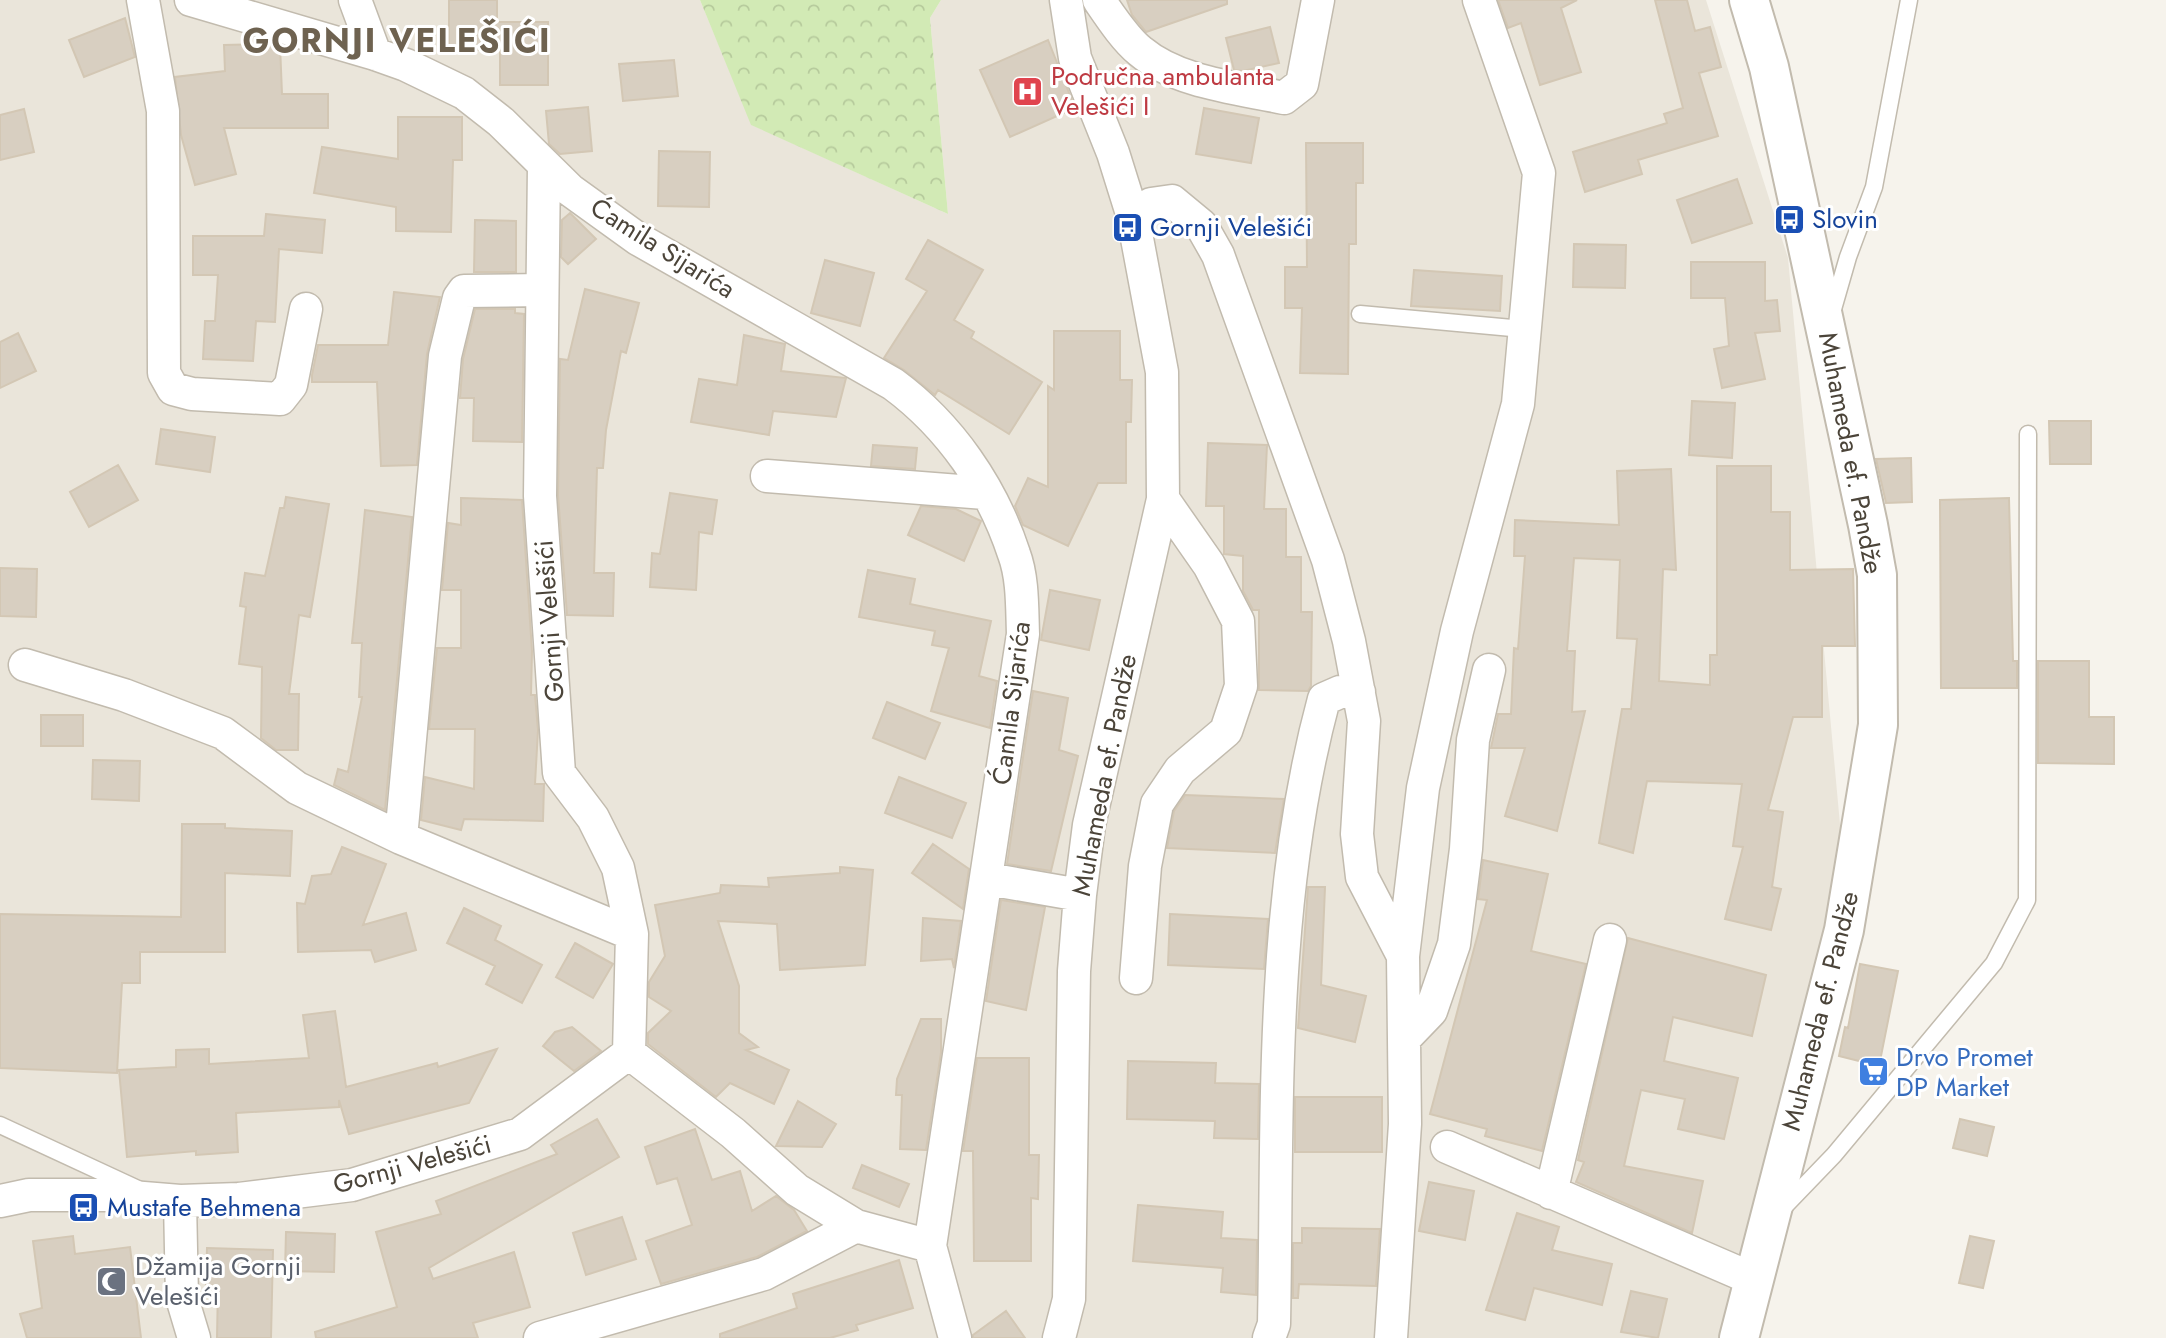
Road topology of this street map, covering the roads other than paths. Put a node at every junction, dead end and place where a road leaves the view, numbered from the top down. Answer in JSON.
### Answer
{"nodes":[{"id":1,"x":143,"y":0,"type":"edge"},
{"id":2,"x":191,"y":0,"type":"edge"},
{"id":3,"x":355,"y":0,"type":"edge"},
{"id":4,"x":1066,"y":0,"type":"edge"},
{"id":5,"x":1099,"y":0,"type":"edge"},
{"id":6,"x":1318,"y":0,"type":"edge"},
{"id":7,"x":1479,"y":0,"type":"edge"},
{"id":8,"x":1749,"y":0,"type":"edge"},
{"id":9,"x":1909,"y":0,"type":"edge"},
{"id":10,"x":375,"y":54,"type":"junction"},
{"id":11,"x":544,"y":166,"type":"junction"},
{"id":12,"x":1133,"y":217,"type":"junction"},
{"id":13,"x":542,"y":290,"type":"junction"},
{"id":14,"x":306,"y":309,"type":"dead end"},
{"id":15,"x":1360,"y":314,"type":"dead end"},
{"id":16,"x":1827,"y":328,"type":"junction"},
{"id":17,"x":1523,"y":329,"type":"junction"},
{"id":18,"x":2028,"y":434,"type":"dead end"},
{"id":19,"x":767,"y":476,"type":"dead end"},
{"id":20,"x":985,"y":493,"type":"junction"},
{"id":21,"x":1163,"y":499,"type":"junction"},
{"id":22,"x":25,"y":665,"type":"dead end"},
{"id":23,"x":1489,"y":670,"type":"dead end"},
{"id":24,"x":1359,"y":692,"type":"junction"},
{"id":25,"x":401,"y":838,"type":"junction"},
{"id":26,"x":988,"y":879,"type":"junction"},
{"id":27,"x":1080,"y":895,"type":"junction"},
{"id":28,"x":632,"y":934,"type":"junction"},
{"id":29,"x":1610,"y":940,"type":"dead end"},
{"id":30,"x":1403,"y":956,"type":"junction"},
{"id":31,"x":1136,"y":978,"type":"dead end"},
{"id":32,"x":1405,"y":1038,"type":"junction"},
{"id":33,"x":629,"y":1053,"type":"junction"},
{"id":34,"x":0,"y":1125,"type":"edge"},
{"id":35,"x":1447,"y":1147,"type":"dead end"},
{"id":36,"x":1551,"y":1193,"type":"junction"},
{"id":37,"x":171,"y":1200,"type":"junction"},
{"id":38,"x":0,"y":1201,"type":"edge"},
{"id":39,"x":1767,"y":1225,"type":"junction"},
{"id":40,"x":856,"y":1226,"type":"junction"},
{"id":41,"x":930,"y":1246,"type":"junction"},
{"id":42,"x":1753,"y":1279,"type":"junction"},
{"id":43,"x":194,"y":1338,"type":"edge"},
{"id":44,"x":540,"y":1338,"type":"edge"},
{"id":45,"x":955,"y":1338,"type":"edge"},
{"id":46,"x":1059,"y":1338,"type":"edge"},
{"id":47,"x":1269,"y":1338,"type":"edge"},
{"id":48,"x":1391,"y":1338,"type":"edge"},
{"id":49,"x":1739,"y":1338,"type":"edge"}],
"edges":[{"from":1,"to":14,"type":"street"},
{"from":2,"to":10,"type":"street","name":"Ćamila Sijarića"},
{"from":3,"to":10,"type":"street"},
{"from":4,"to":12,"type":"street","name":"Muhameda ef. Pandže"},
{"from":5,"to":6,"type":"street"},
{"from":7,"to":17,"type":"street"},
{"from":8,"to":16,"type":"street","name":"Muhameda ef. Pandže"},
{"from":9,"to":16,"type":"lane"},
{"from":10,"to":11,"type":"street","name":"Ćamila Sijarića"},
{"from":11,"to":13,"type":"street","name":"Gornji Velešići"},
{"from":11,"to":20,"type":"street","name":"Ćamila Sijarića"},
{"from":12,"to":21,"type":"street","name":"Muhameda ef. Pandže"},
{"from":12,"to":24,"type":"street"},
{"from":13,"to":25,"type":"street"},
{"from":13,"to":28,"type":"street","name":"Gornji Velešići"},
{"from":15,"to":17,"type":"lane"},
{"from":16,"to":39,"type":"street","name":"Muhameda ef. Pandže"},
{"from":17,"to":30,"type":"street"},
{"from":18,"to":39,"type":"lane"},
{"from":19,"to":20,"type":"street"},
{"from":20,"to":26,"type":"street","name":"Ćamila Sijarića"},
{"from":21,"to":27,"type":"street","name":"Muhameda ef. Pandže"},
{"from":21,"to":31,"type":"street"},
{"from":22,"to":25,"type":"street"},
{"from":23,"to":32,"type":"street"},
{"from":24,"to":30,"type":"street"},
{"from":24,"to":47,"type":"street"},
{"from":25,"to":28,"type":"street"},
{"from":26,"to":27,"type":"street"},
{"from":26,"to":41,"type":"street","name":"Ćamila Sijarića"},
{"from":27,"to":46,"type":"street","name":"Muhameda ef. Pandže"},
{"from":28,"to":33,"type":"street","name":"Gornji Velešići"},
{"from":29,"to":36,"type":"street"},
{"from":30,"to":32,"type":"street"},
{"from":32,"to":48,"type":"street"},
{"from":33,"to":37,"type":"street","name":"Gornji Velešići"},
{"from":33,"to":40,"type":"street"},
{"from":34,"to":37,"type":"lane"},
{"from":35,"to":36,"type":"street"},
{"from":36,"to":42,"type":"street"},
{"from":37,"to":38,"type":"street","name":"Gornji Velešići"},
{"from":37,"to":43,"type":"street"},
{"from":39,"to":42,"type":"street","name":"Muhameda ef. Pandže"},
{"from":40,"to":41,"type":"street"},
{"from":40,"to":44,"type":"street"},
{"from":41,"to":45,"type":"street","name":"Ćamila Sijarića"},
{"from":42,"to":49,"type":"street","name":"Muhameda ef. Pandže"}]}
